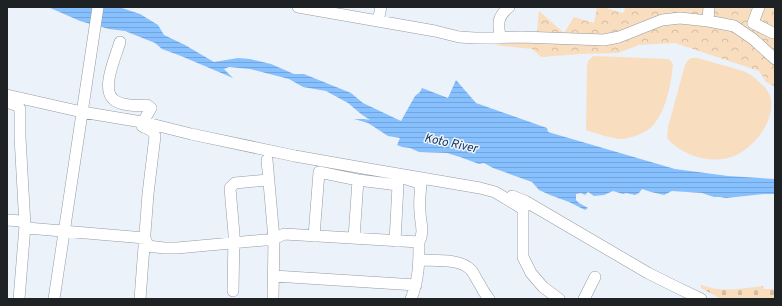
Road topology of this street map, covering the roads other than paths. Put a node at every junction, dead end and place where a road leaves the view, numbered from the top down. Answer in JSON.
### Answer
{"nodes":[{"id":1,"x":98,"y":7,"type":"edge"},
{"id":2,"x":298,"y":7,"type":"edge"},
{"id":3,"x":381,"y":7,"type":"edge"},
{"id":4,"x":509,"y":7,"type":"edge"},
{"id":5,"x":709,"y":7,"type":"edge"},
{"id":6,"x":759,"y":7,"type":"edge"},
{"id":7,"x":378,"y":21,"type":"junction"},
{"id":8,"x":708,"y":21,"type":"junction"},
{"id":9,"x":774,"y":33,"type":"edge"},
{"id":10,"x":745,"y":34,"type":"junction"},
{"id":11,"x":500,"y":38,"type":"junction"},
{"id":12,"x":120,"y":42,"type":"dead end"},
{"id":13,"x":775,"y":59,"type":"edge"},
{"id":14,"x":7,"y":95,"type":"edge"},
{"id":15,"x":7,"y":102,"type":"edge"},
{"id":16,"x":82,"y":111,"type":"junction"},
{"id":17,"x":140,"y":122,"type":"junction"},
{"id":18,"x":267,"y":160,"type":"dead end"},
{"id":19,"x":404,"y":175,"type":"junction"},
{"id":20,"x":268,"y":180,"type":"junction"},
{"id":21,"x":358,"y":180,"type":"junction"},
{"id":22,"x":495,"y":192,"type":"junction"},
{"id":23,"x":7,"y":220,"type":"edge"},
{"id":24,"x":25,"y":226,"type":"junction"},
{"id":25,"x":64,"y":232,"type":"junction"},
{"id":26,"x":314,"y":236,"type":"junction"},
{"id":27,"x":145,"y":238,"type":"junction"},
{"id":28,"x":354,"y":238,"type":"junction"},
{"id":29,"x":274,"y":239,"type":"junction"},
{"id":30,"x":395,"y":241,"type":"junction"},
{"id":31,"x":419,"y":242,"type":"junction"},
{"id":32,"x":233,"y":243,"type":"junction"},
{"id":33,"x":419,"y":260,"type":"junction"},
{"id":34,"x":274,"y":276,"type":"junction"},
{"id":35,"x":595,"y":277,"type":"dead end"},
{"id":36,"x":416,"y":285,"type":"junction"},
{"id":37,"x":233,"y":291,"type":"dead end"},
{"id":38,"x":19,"y":299,"type":"edge"},
{"id":39,"x":54,"y":299,"type":"edge"},
{"id":40,"x":140,"y":299,"type":"edge"},
{"id":41,"x":273,"y":299,"type":"edge"},
{"id":42,"x":411,"y":299,"type":"edge"},
{"id":43,"x":489,"y":299,"type":"edge"},
{"id":44,"x":559,"y":299,"type":"edge"},
{"id":45,"x":584,"y":299,"type":"edge"},
{"id":46,"x":701,"y":299,"type":"edge"}],
"edges":[{"from":1,"to":16,"type":"street"},
{"from":2,"to":7,"type":"street"},
{"from":3,"to":7,"type":"street"},
{"from":4,"to":11,"type":"street"},
{"from":5,"to":8,"type":"street"},
{"from":6,"to":9,"type":"street"},
{"from":7,"to":11,"type":"street"},
{"from":8,"to":10,"type":"street"},
{"from":8,"to":11,"type":"street"},
{"from":9,"to":10,"type":"street"},
{"from":10,"to":13,"type":"street"},
{"from":12,"to":17,"type":"street"},
{"from":14,"to":16,"type":"street"},
{"from":15,"to":24,"type":"street"},
{"from":16,"to":17,"type":"street"},
{"from":16,"to":25,"type":"street"},
{"from":17,"to":19,"type":"street"},
{"from":17,"to":27,"type":"street"},
{"from":18,"to":20,"type":"street"},
{"from":19,"to":22,"type":"street"},
{"from":19,"to":31,"type":"street"},
{"from":20,"to":29,"type":"street"},
{"from":20,"to":32,"type":"street"},
{"from":21,"to":26,"type":"street"},
{"from":21,"to":28,"type":"street"},
{"from":21,"to":30,"type":"street"},
{"from":22,"to":44,"type":"street"},
{"from":22,"to":46,"type":"street"},
{"from":23,"to":24,"type":"street"},
{"from":24,"to":25,"type":"street"},
{"from":24,"to":38,"type":"street"},
{"from":25,"to":27,"type":"street"},
{"from":25,"to":39,"type":"street"},
{"from":26,"to":28,"type":"street"},
{"from":26,"to":29,"type":"street"},
{"from":27,"to":32,"type":"street"},
{"from":27,"to":40,"type":"street"},
{"from":28,"to":30,"type":"street"},
{"from":29,"to":32,"type":"street"},
{"from":29,"to":34,"type":"street"},
{"from":30,"to":31,"type":"street"},
{"from":31,"to":33,"type":"street"},
{"from":32,"to":37,"type":"street"},
{"from":33,"to":36,"type":"street"},
{"from":33,"to":43,"type":"street"},
{"from":34,"to":36,"type":"street"},
{"from":34,"to":41,"type":"street"},
{"from":35,"to":45,"type":"street"},
{"from":36,"to":42,"type":"street"}]}
